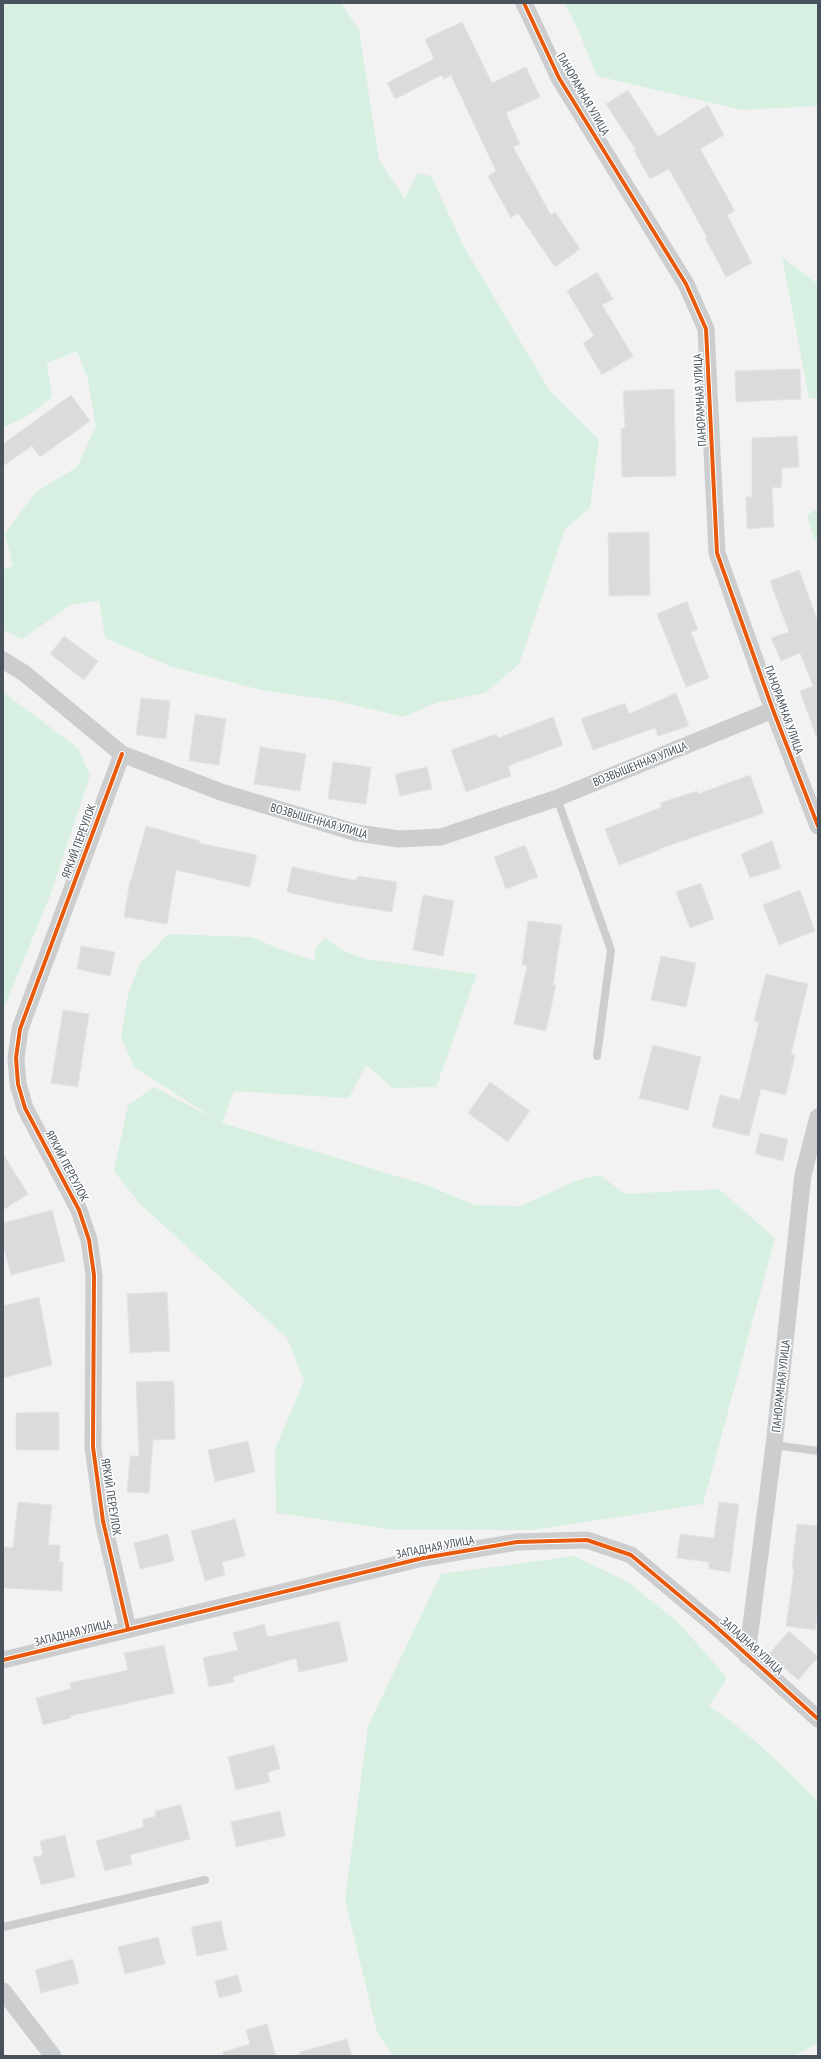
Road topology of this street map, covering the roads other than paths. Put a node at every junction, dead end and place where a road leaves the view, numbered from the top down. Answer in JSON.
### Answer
{"nodes":[{"id":1,"x":524,"y":3,"type":"edge"},
{"id":2,"x":3,"y":660,"type":"edge"},
{"id":3,"x":773,"y":710,"type":"junction"},
{"id":4,"x":122,"y":754,"type":"junction"},
{"id":5,"x":557,"y":798,"type":"junction"},
{"id":6,"x":818,"y":826,"type":"edge"},
{"id":7,"x":597,"y":1056,"type":"dead end"},
{"id":8,"x":818,"y":1117,"type":"edge"},
{"id":9,"x":774,"y":1445,"type":"junction"},
{"id":10,"x":818,"y":1451,"type":"edge"},
{"id":11,"x":128,"y":1629,"type":"junction"},
{"id":12,"x":747,"y":1656,"type":"junction"},
{"id":13,"x":3,"y":1660,"type":"edge"},
{"id":14,"x":818,"y":1719,"type":"edge"},
{"id":15,"x":204,"y":1880,"type":"dead end"},
{"id":16,"x":3,"y":1927,"type":"edge"},
{"id":17,"x":3,"y":1991,"type":"edge"},
{"id":18,"x":52,"y":2056,"type":"edge"}],
"edges":[{"from":1,"to":3,"type":"street","name":"ПАНОРАМНАЯ УЛИЦА"},
{"from":2,"to":4,"type":"street","name":"ВОЗВЫШЕННАЯ УЛИЦА"},
{"from":3,"to":5,"type":"street","name":"ВОЗВЫШЕННАЯ УЛИЦА"},
{"from":3,"to":6,"type":"street","name":"ПАНОРАМНАЯ УЛИЦА"},
{"from":4,"to":5,"type":"street","name":"ВОЗВЫШЕННАЯ УЛИЦА"},
{"from":4,"to":11,"type":"street","name":"ЯРКИЙ ПЕРЕУЛОК"},
{"from":5,"to":7,"type":"lane"},
{"from":8,"to":9,"type":"street","name":"ПАНОРАМНАЯ УЛИЦА"},
{"from":9,"to":10,"type":"lane"},
{"from":9,"to":12,"type":"street","name":"ПАНОРАМНАЯ УЛИЦА"},
{"from":11,"to":12,"type":"street","name":"ЗАПАДНАЯ УЛИЦА"},
{"from":11,"to":13,"type":"street","name":"ЗАПАДНАЯ УЛИЦА"},
{"from":12,"to":14,"type":"street","name":"ЗАПАДНАЯ УЛИЦА"},
{"from":15,"to":16,"type":"lane"},
{"from":17,"to":18,"type":"street"}]}
